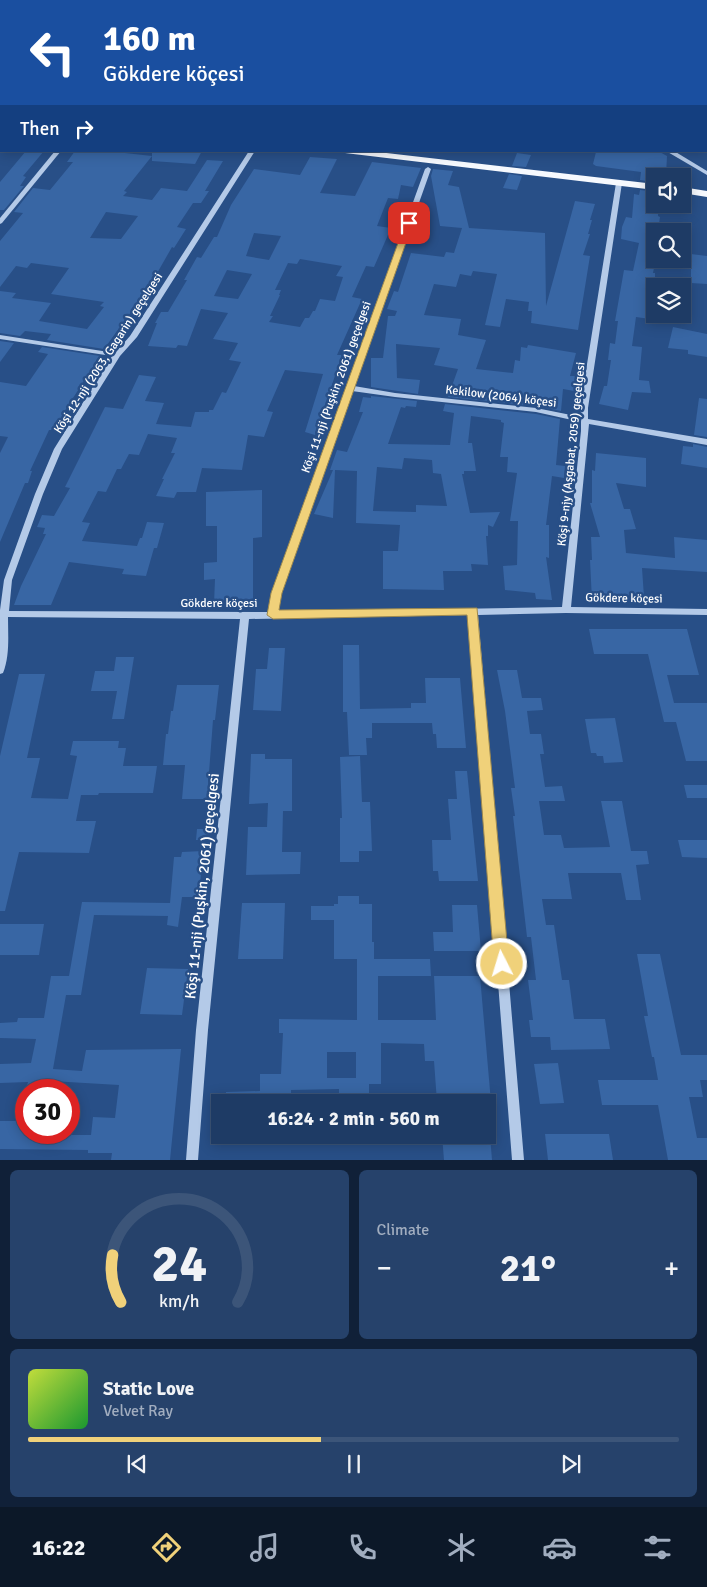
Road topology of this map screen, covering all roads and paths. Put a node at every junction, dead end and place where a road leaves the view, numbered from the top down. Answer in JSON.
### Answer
{"nodes":[{"id":1,"x":57,"y":152,"type":"edge"},
{"id":2,"x":251,"y":152,"type":"edge"},
{"id":3,"x":354,"y":152,"type":"edge"},
{"id":4,"x":671,"y":152,"type":"edge"},
{"id":5,"x":428,"y":169,"type":"dead end"},
{"id":6,"x":707,"y":173,"type":"edge"},
{"id":7,"x":619,"y":183,"type":"junction"},
{"id":8,"x":646,"y":186,"type":"edge"},
{"id":9,"x":691,"y":191,"type":"edge"},
{"id":10,"x":707,"y":194,"type":"edge"},
{"id":11,"x":0,"y":222,"type":"edge"},
{"id":12,"x":0,"y":338,"type":"edge"},
{"id":13,"x":117,"y":355,"type":"junction"},
{"id":14,"x":351,"y":388,"type":"junction"},
{"id":15,"x":584,"y":421,"type":"junction"},
{"id":16,"x":707,"y":442,"type":"edge"},
{"id":17,"x":566,"y":610,"type":"junction"},
{"id":18,"x":473,"y":611,"type":"junction"},
{"id":19,"x":707,"y":613,"type":"edge"},
{"id":20,"x":2,"y":614,"type":"edge"},
{"id":21,"x":273,"y":615,"type":"junction"},
{"id":22,"x":246,"y":616,"type":"junction"},
{"id":23,"x":0,"y":670,"type":"edge"},
{"id":24,"x":192,"y":1160,"type":"edge"},
{"id":25,"x":518,"y":1160,"type":"edge"}],
"edges":[{"from":1,"to":11,"type":"street"},
{"from":2,"to":13,"type":"street","name":"Köşi 12-nji (2063, Gagarin) geçelgesi"},
{"from":3,"to":7,"type":"main road"},
{"from":4,"to":6,"type":"street"},
{"from":5,"to":14,"type":"street","name":"Köşi 11-nji (Puşkin, 2061) geçelgesi"},
{"from":7,"to":8,"type":"main road"},
{"from":7,"to":15,"type":"street","name":"Köşi 9-njy (Aşgabat, 2059) geçelgesi"},
{"from":9,"to":10,"type":"main road"},
{"from":12,"to":13,"type":"street"},
{"from":13,"to":20,"type":"street","name":"Köşi 12-nji (2063, Gagarin) geçelgesi"},
{"from":14,"to":15,"type":"street","name":"Kekilow (2064) köçesi"},
{"from":14,"to":21,"type":"street","name":"Köşi 11-nji (Puşkin, 2061) geçelgesi"},
{"from":15,"to":16,"type":"street","name":"Kekilow (2064) köçesi"},
{"from":15,"to":17,"type":"street","name":"Köşi 9-njy (Aşgabat, 2059) geçelgesi"},
{"from":17,"to":18,"type":"street","name":"Gökdere köçesi"},
{"from":17,"to":19,"type":"street","name":"Gökdere köçesi"},
{"from":18,"to":21,"type":"street","name":"Gökdere köçesi"},
{"from":18,"to":25,"type":"street"},
{"from":20,"to":22,"type":"street","name":"Gökdere köçesi"},
{"from":20,"to":23,"type":"street","name":"Köşi 12-nji (2063, Gagarin) geçelgesi"},
{"from":21,"to":22,"type":"street","name":"Gökdere köçesi"},
{"from":22,"to":24,"type":"street","name":"Köşi 11-nji (Puşkin, 2061) geçelgesi"}]}
